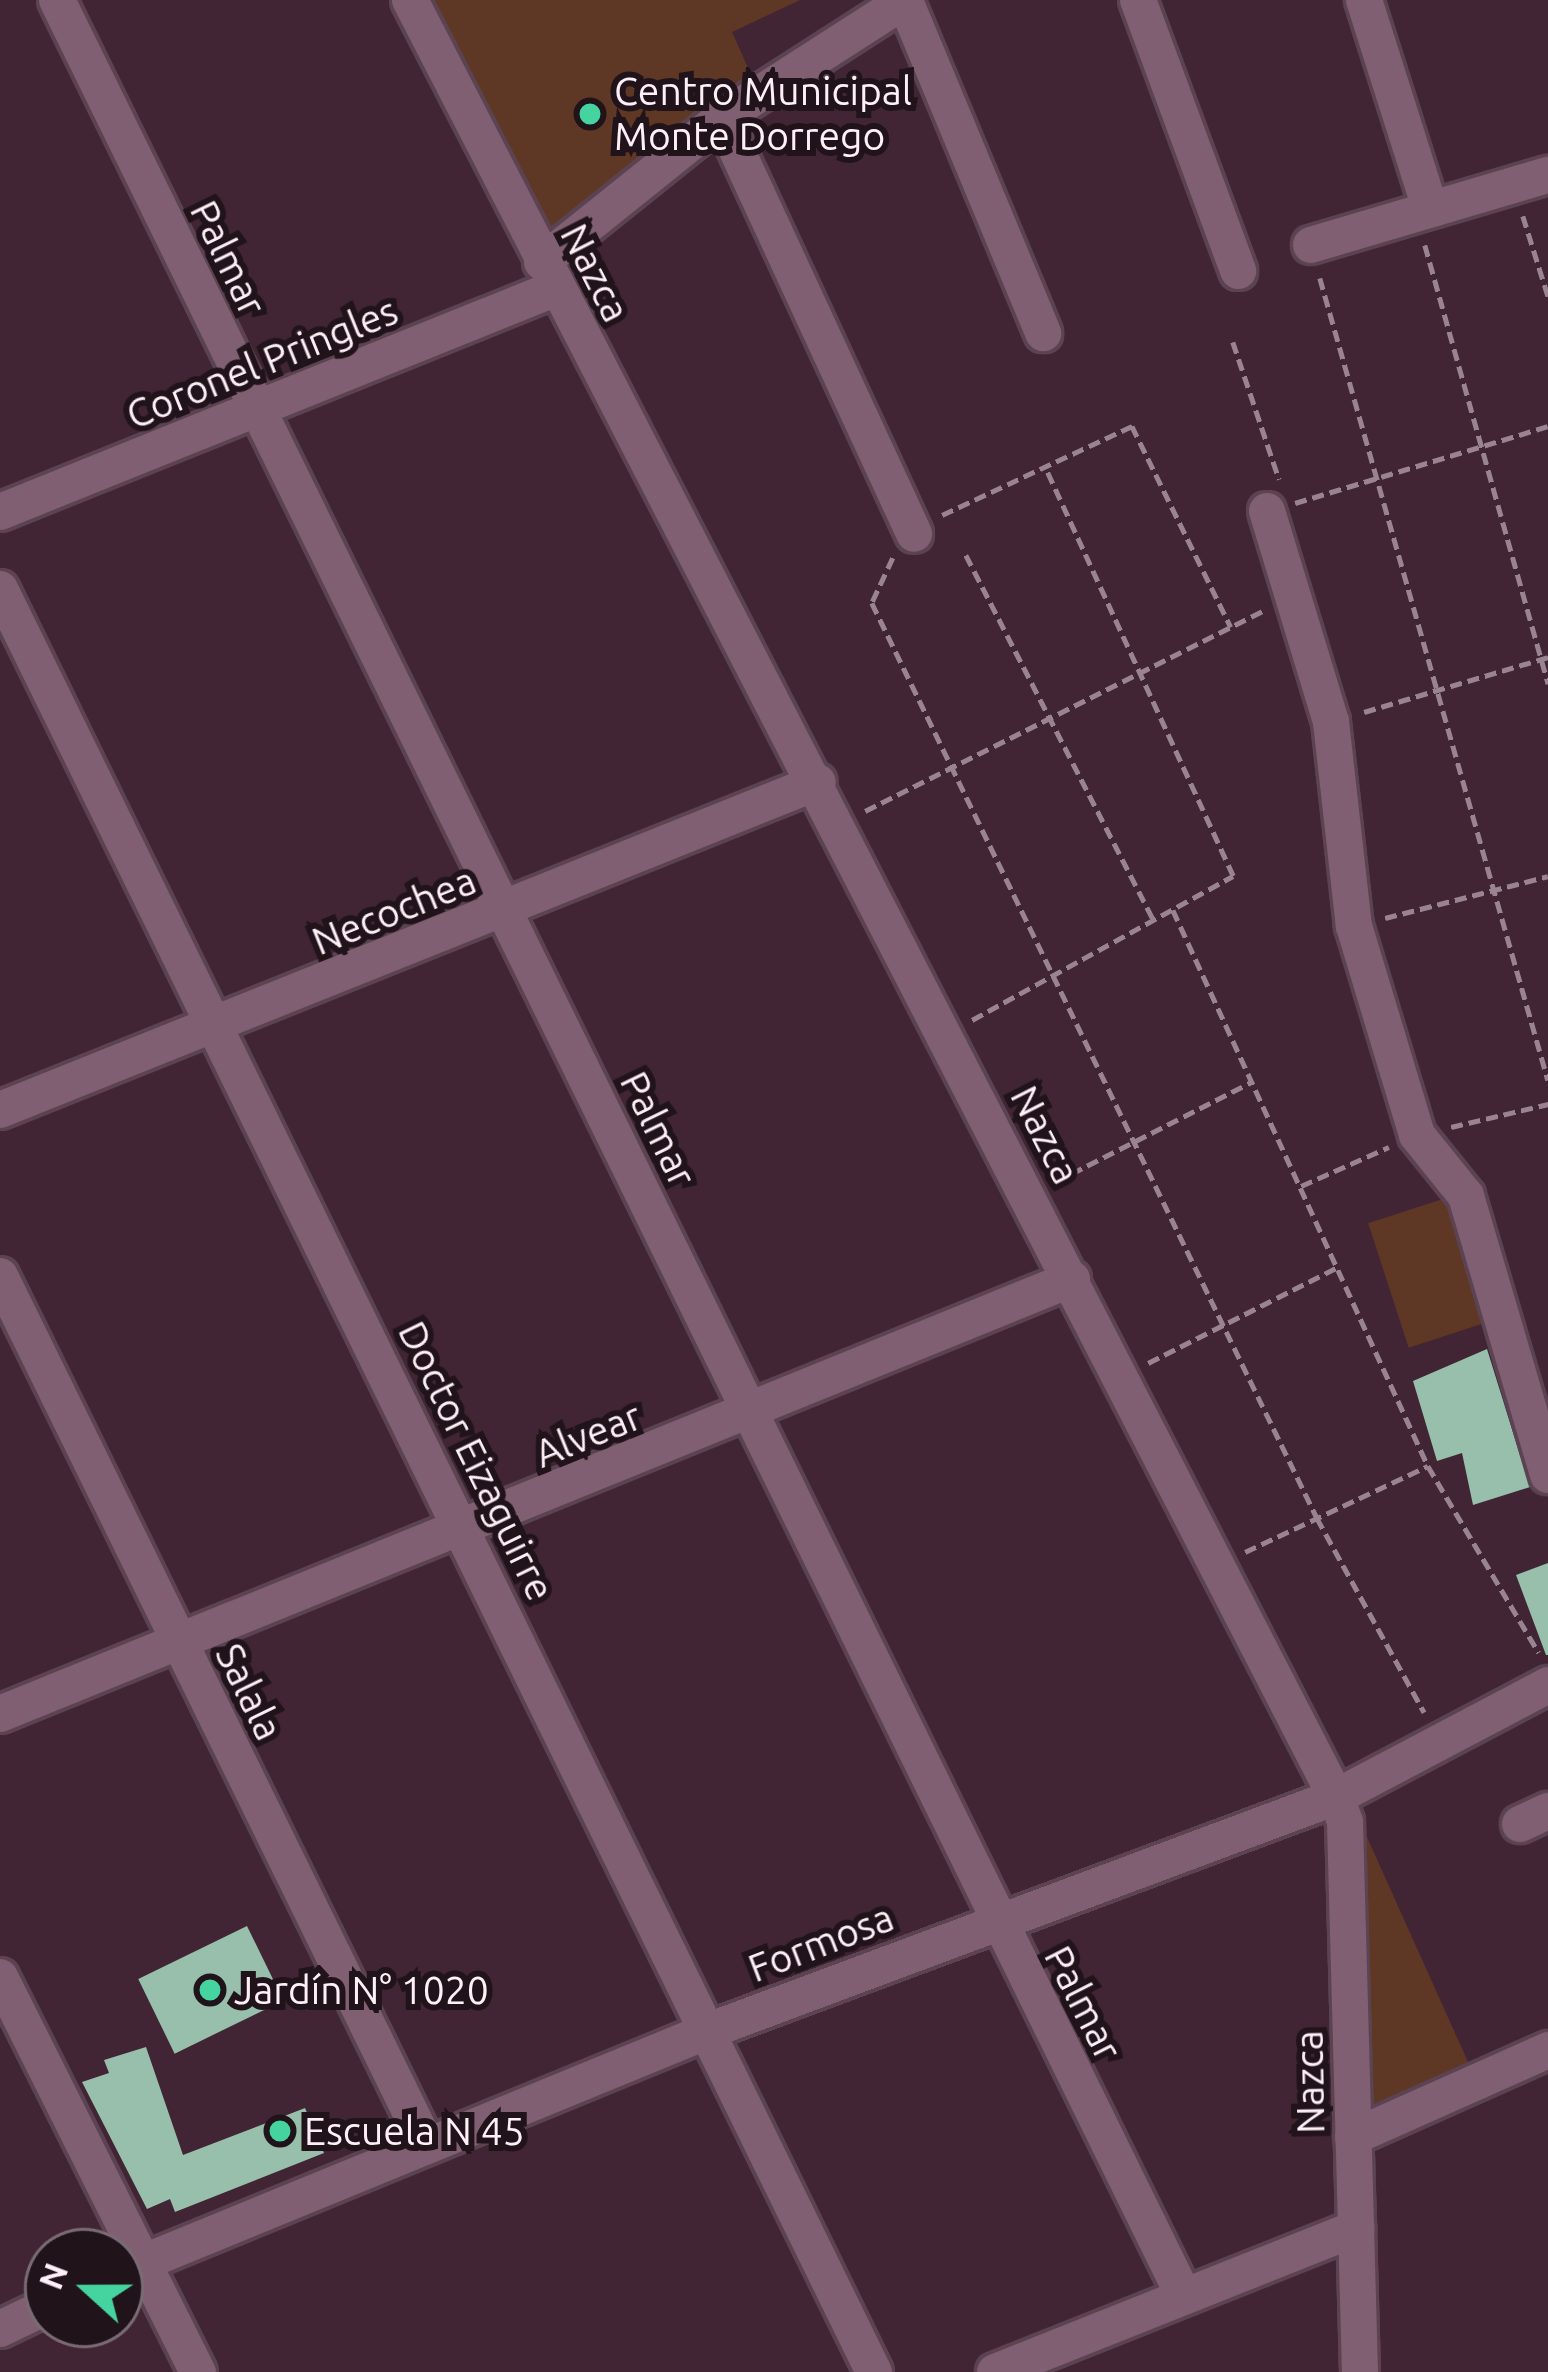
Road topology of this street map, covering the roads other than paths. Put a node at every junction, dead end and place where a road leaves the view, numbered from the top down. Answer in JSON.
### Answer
{"nodes":[{"id":1,"x":57,"y":0,"type":"edge"},
{"id":2,"x":410,"y":0,"type":"edge"},
{"id":3,"x":905,"y":0,"type":"edge"},
{"id":4,"x":1138,"y":0,"type":"edge"},
{"id":5,"x":1364,"y":0,"type":"edge"},
{"id":6,"x":722,"y":118,"type":"junction"},
{"id":7,"x":1531,"y":180,"type":"edge"},
{"id":8,"x":1422,"y":207,"type":"junction"},
{"id":9,"x":1311,"y":245,"type":"road end"},
{"id":10,"x":1238,"y":271,"type":"dead end"},
{"id":11,"x":548,"y":276,"type":"junction"},
{"id":12,"x":1043,"y":333,"type":"dead end"},
{"id":13,"x":256,"y":411,"type":"junction"},
{"id":14,"x":1268,"y":511,"type":"dead end"},
{"id":15,"x":0,"y":512,"type":"edge"},
{"id":16,"x":914,"y":534,"type":"road end"},
{"id":17,"x":0,"y":589,"type":"edge"},
{"id":18,"x":818,"y":782,"type":"junction"},
{"id":19,"x":506,"y":911,"type":"junction"},
{"id":20,"x":215,"y":1028,"type":"junction"},
{"id":21,"x":0,"y":1110,"type":"edge"},
{"id":22,"x":0,"y":1276,"type":"edge"},
{"id":23,"x":1072,"y":1279,"type":"junction"},
{"id":24,"x":751,"y":1415,"type":"junction"},
{"id":25,"x":1548,"y":1475,"type":"edge"},
{"id":26,"x":463,"y":1530,"type":"junction"},
{"id":27,"x":178,"y":1643,"type":"junction"},
{"id":28,"x":1548,"y":1684,"type":"edge"},
{"id":29,"x":0,"y":1714,"type":"edge"},
{"id":30,"x":1336,"y":1797,"type":"junction"},
{"id":31,"x":995,"y":1921,"type":"junction"},
{"id":32,"x":0,"y":1976,"type":"edge"},
{"id":33,"x":709,"y":2031,"type":"junction"},
{"id":34,"x":1548,"y":2050,"type":"edge"},
{"id":35,"x":1353,"y":2137,"type":"junction"},
{"id":36,"x":426,"y":2144,"type":"junction"},
{"id":37,"x":115,"y":2228,"type":"edge"},
{"id":38,"x":1356,"y":2228,"type":"junction"},
{"id":39,"x":144,"y":2261,"type":"edge"},
{"id":40,"x":144,"y":2285,"type":"edge"},
{"id":41,"x":1184,"y":2296,"type":"junction"},
{"id":42,"x":198,"y":2372,"type":"edge"},
{"id":43,"x":874,"y":2372,"type":"edge"},
{"id":44,"x":995,"y":2372,"type":"edge"},
{"id":45,"x":1360,"y":2372,"type":"edge"}],
"edges":[{"from":1,"to":13,"type":"street","name":"Palmar"},
{"from":2,"to":11,"type":"street","name":"Nazca"},
{"from":3,"to":6,"type":"street","name":"Coronel Pringles"},
{"from":3,"to":12,"type":"street"},
{"from":4,"to":10,"type":"street"},
{"from":5,"to":8,"type":"street"},
{"from":6,"to":11,"type":"street","name":"Coronel Pringles"},
{"from":6,"to":16,"type":"street"},
{"from":7,"to":8,"type":"street"},
{"from":8,"to":9,"type":"street"},
{"from":11,"to":13,"type":"street","name":"Coronel Pringles"},
{"from":11,"to":18,"type":"street","name":"Nazca"},
{"from":13,"to":15,"type":"street","name":"Coronel Pringles"},
{"from":13,"to":19,"type":"street","name":"Palmar"},
{"from":14,"to":25,"type":"street"},
{"from":17,"to":20,"type":"street","name":"Doctor Eizaguirre"},
{"from":18,"to":19,"type":"street","name":"Necochea"},
{"from":18,"to":23,"type":"street","name":"Nazca"},
{"from":19,"to":20,"type":"street","name":"Necochea"},
{"from":19,"to":24,"type":"street","name":"Palmar"},
{"from":20,"to":21,"type":"street","name":"Necochea"},
{"from":20,"to":26,"type":"street","name":"Doctor Eizaguirre"},
{"from":22,"to":27,"type":"street","name":"Salala"},
{"from":23,"to":24,"type":"street","name":"Alvear"},
{"from":23,"to":30,"type":"street","name":"Nazca"},
{"from":24,"to":26,"type":"street","name":"Alvear"},
{"from":24,"to":31,"type":"street","name":"Palmar"},
{"from":26,"to":27,"type":"street","name":"Alvear"},
{"from":26,"to":33,"type":"street","name":"Doctor Eizaguirre"},
{"from":27,"to":29,"type":"street","name":"Alvear"},
{"from":27,"to":36,"type":"street","name":"Salala"},
{"from":28,"to":30,"type":"street","name":"Formosa"},
{"from":30,"to":31,"type":"street","name":"Formosa"},
{"from":30,"to":35,"type":"street","name":"Nazca"},
{"from":31,"to":33,"type":"street","name":"Formosa"},
{"from":31,"to":41,"type":"street","name":"Palmar"},
{"from":32,"to":37,"type":"street"},
{"from":33,"to":36,"type":"street","name":"Formosa"},
{"from":33,"to":43,"type":"street","name":"Doctor Eizaguirre"},
{"from":34,"to":35,"type":"street"},
{"from":35,"to":38,"type":"street","name":"Nazca"},
{"from":36,"to":39,"type":"street","name":"Formosa"},
{"from":38,"to":41,"type":"street"},
{"from":38,"to":45,"type":"street","name":"Nazca"},
{"from":40,"to":42,"type":"street"},
{"from":41,"to":44,"type":"street"}]}
